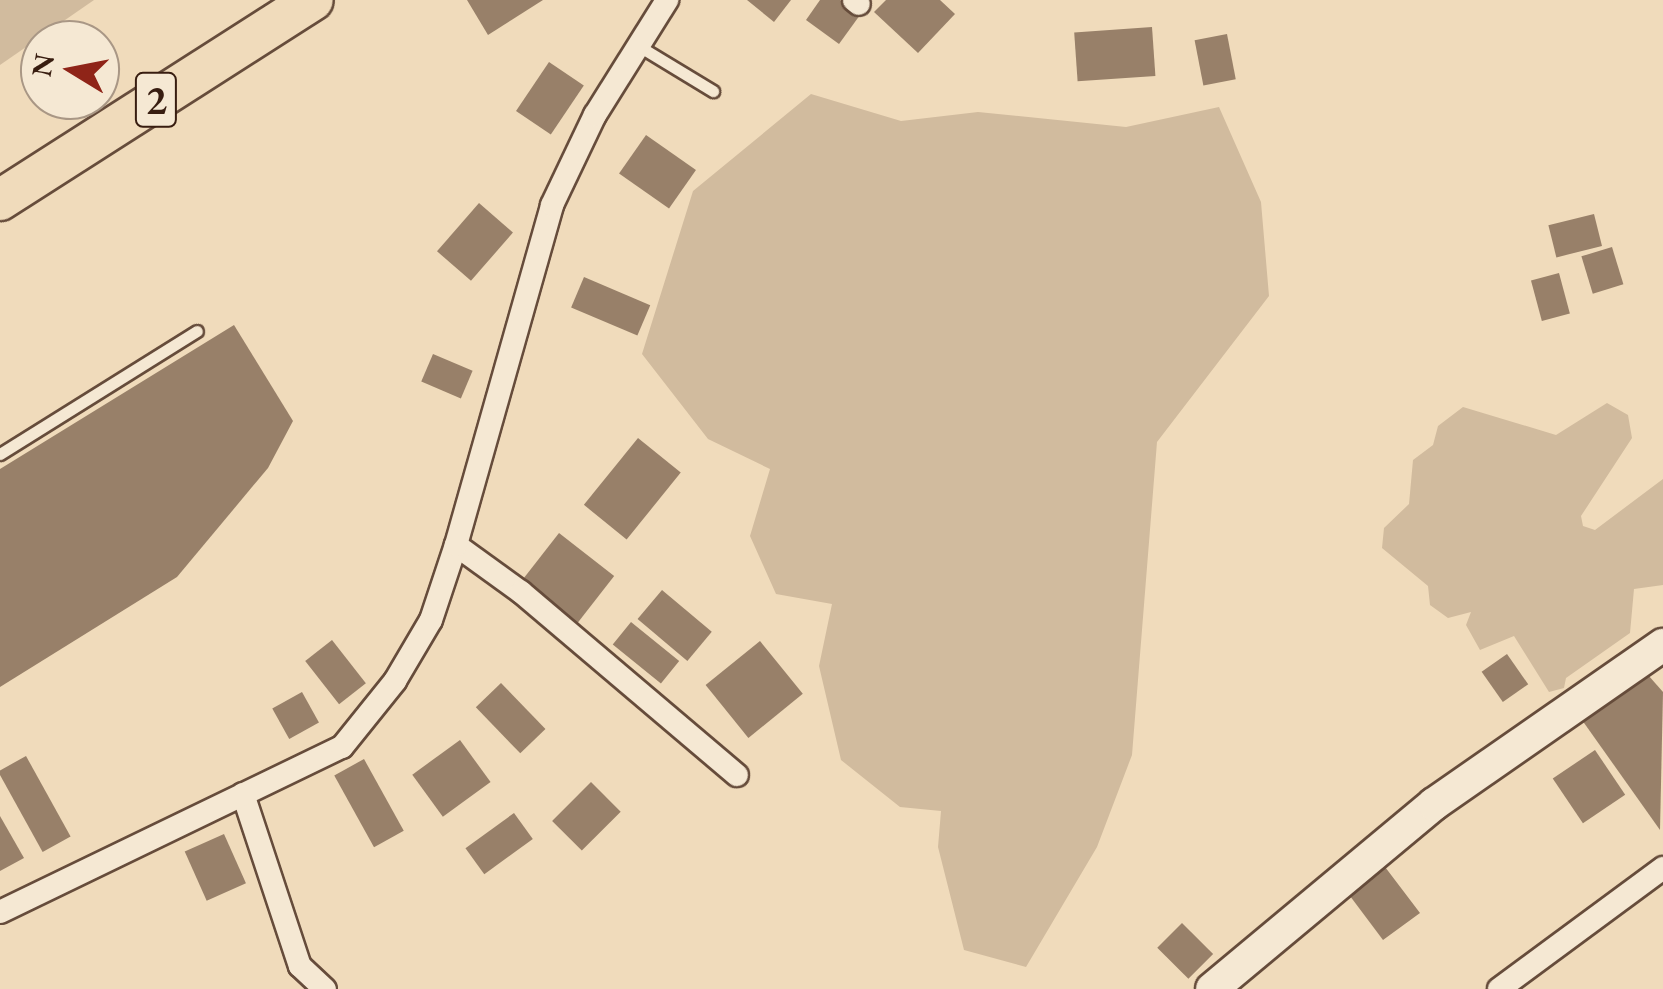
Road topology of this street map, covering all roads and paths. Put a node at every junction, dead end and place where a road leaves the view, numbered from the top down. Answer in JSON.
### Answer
{"nodes":[{"id":1,"x":313,"y":0,"type":"edge"},
{"id":2,"x":667,"y":0,"type":"edge"},
{"id":3,"x":638,"y":45,"type":"junction"},
{"id":4,"x":713,"y":90,"type":"dead end"},
{"id":5,"x":0,"y":200,"type":"edge"},
{"id":6,"x":197,"y":331,"type":"dead end"},
{"id":7,"x":0,"y":454,"type":"edge"},
{"id":8,"x":456,"y":545,"type":"junction"},
{"id":9,"x":1663,"y":644,"type":"edge"},
{"id":10,"x":737,"y":775,"type":"dead end"},
{"id":11,"x":243,"y":794,"type":"junction"},
{"id":12,"x":1663,"y":868,"type":"edge"},
{"id":13,"x":0,"y":912,"type":"edge"},
{"id":14,"x":325,"y":989,"type":"edge"},
{"id":15,"x":1212,"y":989,"type":"edge"},
{"id":16,"x":1499,"y":989,"type":"edge"}],
"edges":[{"from":1,"to":5,"type":"highway","number":"2"},
{"from":2,"to":3,"type":"street"},
{"from":3,"to":4,"type":"lane"},
{"from":3,"to":8,"type":"street"},
{"from":6,"to":7,"type":"lane"},
{"from":8,"to":10,"type":"street"},
{"from":8,"to":11,"type":"street"},
{"from":9,"to":15,"type":"street"},
{"from":11,"to":13,"type":"street"},
{"from":11,"to":14,"type":"street"},
{"from":12,"to":16,"type":"street"}]}
